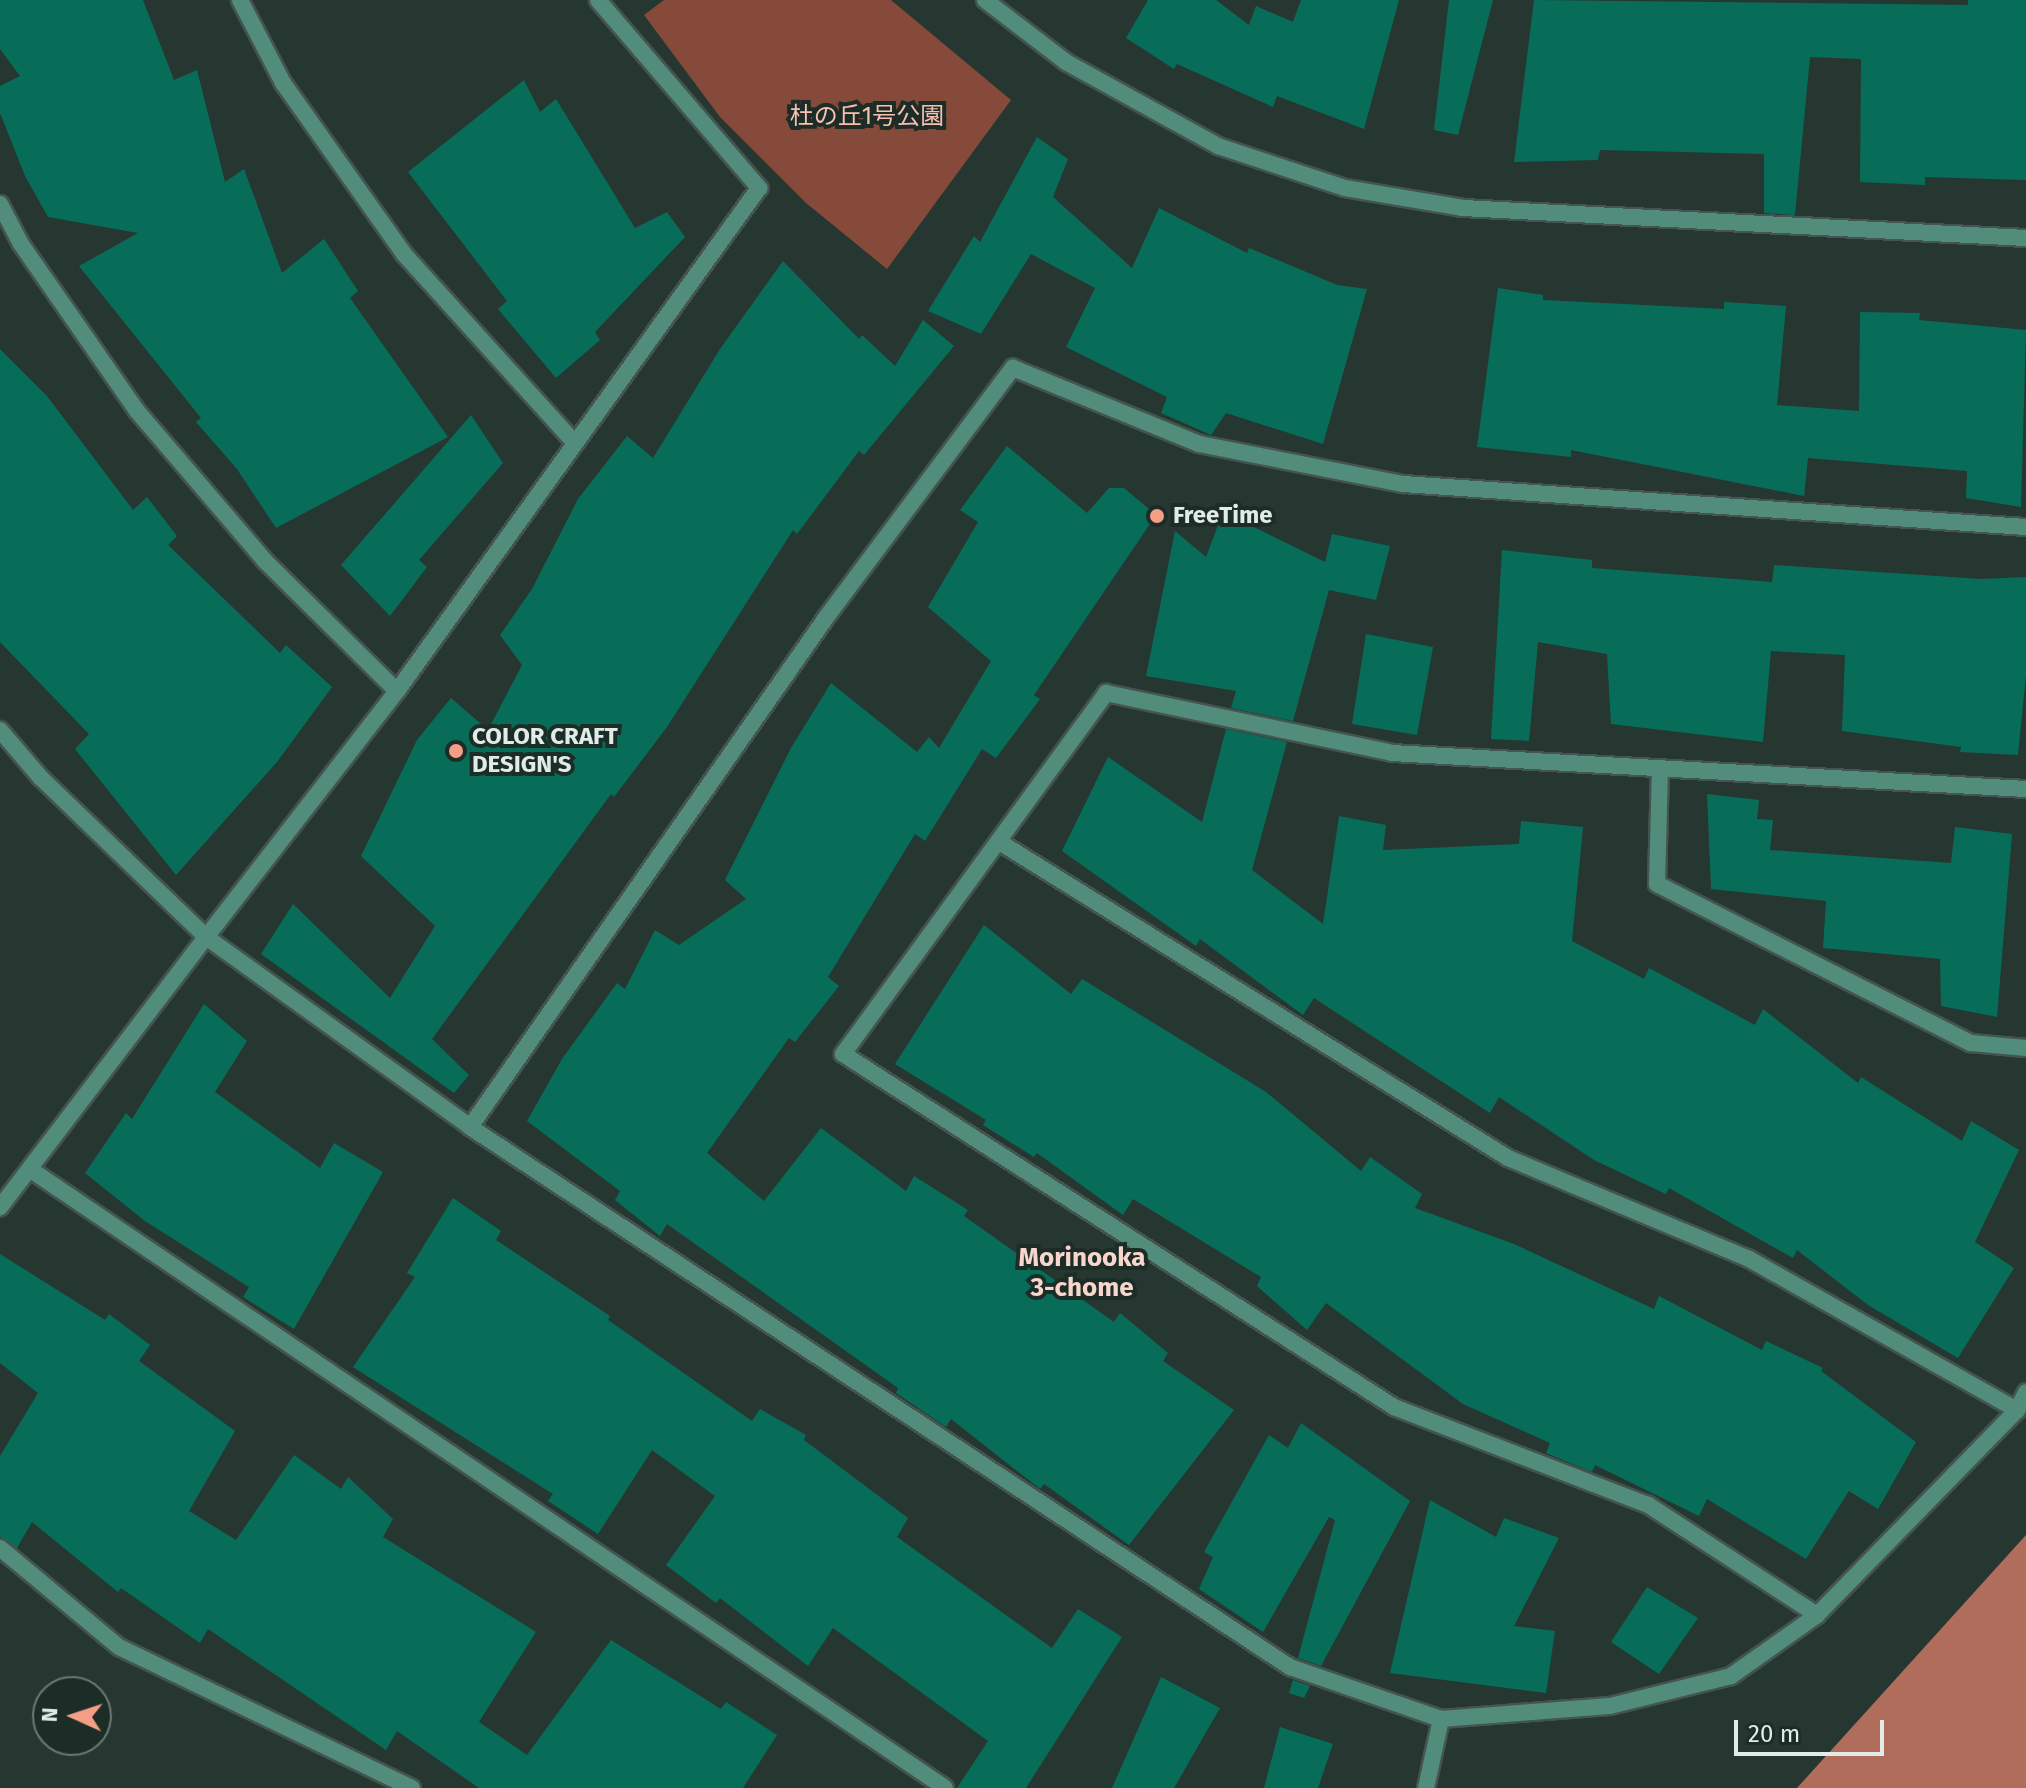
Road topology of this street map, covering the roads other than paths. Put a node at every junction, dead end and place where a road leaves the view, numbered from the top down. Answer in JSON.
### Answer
{"nodes":[{"id":1,"x":240,"y":0,"type":"edge"},
{"id":2,"x":598,"y":0,"type":"edge"},
{"id":3,"x":985,"y":0,"type":"edge"},
{"id":4,"x":0,"y":204,"type":"edge"},
{"id":5,"x":2026,"y":238,"type":"edge"},
{"id":6,"x":574,"y":442,"type":"junction"},
{"id":7,"x":2026,"y":527,"type":"edge"},
{"id":8,"x":397,"y":691,"type":"junction"},
{"id":9,"x":0,"y":730,"type":"edge"},
{"id":10,"x":1660,"y":769,"type":"junction"},
{"id":11,"x":2026,"y":789,"type":"edge"},
{"id":12,"x":1001,"y":843,"type":"junction"},
{"id":13,"x":206,"y":937,"type":"junction"},
{"id":14,"x":2026,"y":1048,"type":"edge"},
{"id":15,"x":470,"y":1127,"type":"junction"},
{"id":16,"x":31,"y":1170,"type":"junction"},
{"id":17,"x":0,"y":1207,"type":"edge"},
{"id":18,"x":2026,"y":1392,"type":"edge"},
{"id":19,"x":2017,"y":1410,"type":"junction"},
{"id":20,"x":0,"y":1548,"type":"edge"},
{"id":21,"x":1817,"y":1615,"type":"junction"},
{"id":22,"x":1441,"y":1719,"type":"junction"},
{"id":23,"x":412,"y":1788,"type":"edge"},
{"id":24,"x":945,"y":1788,"type":"edge"},
{"id":25,"x":1426,"y":1788,"type":"edge"}],
"edges":[{"from":1,"to":6,"type":"street"},
{"from":2,"to":6,"type":"street"},
{"from":3,"to":5,"type":"street"},
{"from":4,"to":8,"type":"street"},
{"from":6,"to":8,"type":"street"},
{"from":7,"to":15,"type":"street"},
{"from":8,"to":13,"type":"street"},
{"from":9,"to":13,"type":"street"},
{"from":10,"to":11,"type":"street"},
{"from":10,"to":12,"type":"street"},
{"from":10,"to":14,"type":"street"},
{"from":12,"to":19,"type":"street"},
{"from":12,"to":21,"type":"street"},
{"from":13,"to":15,"type":"street"},
{"from":13,"to":16,"type":"street"},
{"from":15,"to":22,"type":"street"},
{"from":16,"to":17,"type":"street"},
{"from":16,"to":24,"type":"street"},
{"from":18,"to":19,"type":"street"},
{"from":19,"to":21,"type":"street"},
{"from":20,"to":23,"type":"street"},
{"from":21,"to":22,"type":"street"},
{"from":22,"to":25,"type":"street"}]}
